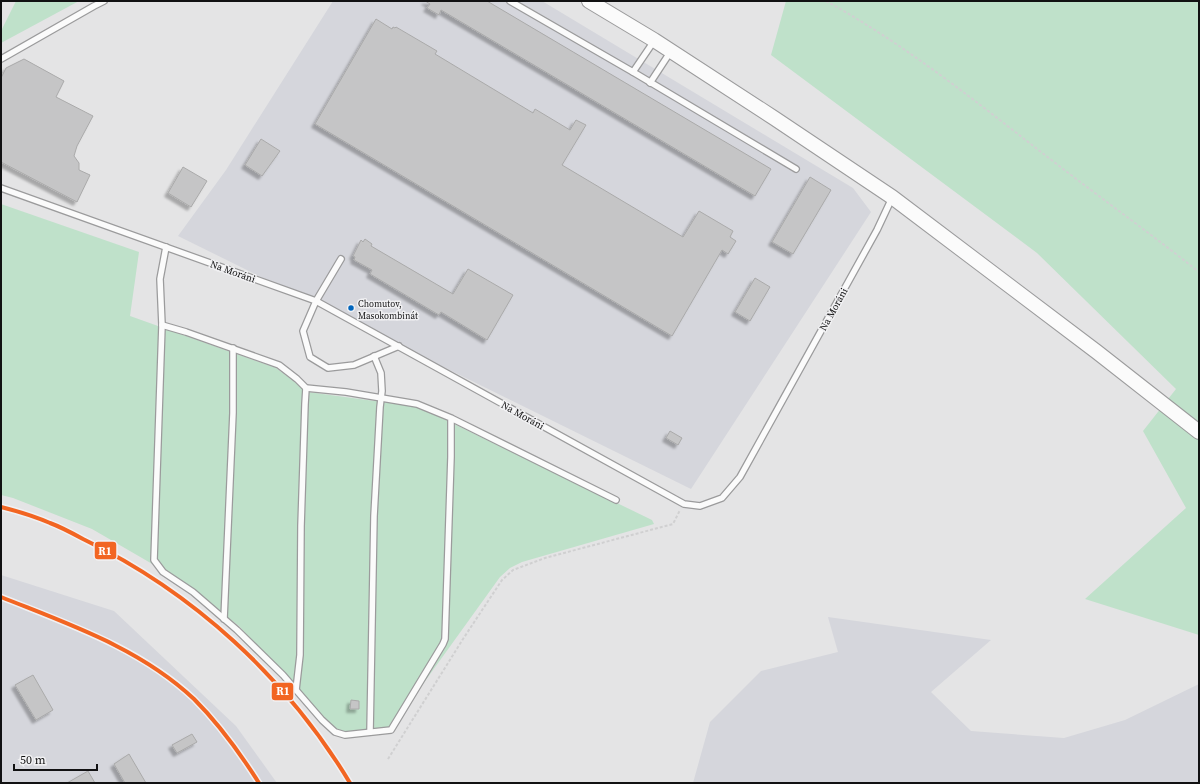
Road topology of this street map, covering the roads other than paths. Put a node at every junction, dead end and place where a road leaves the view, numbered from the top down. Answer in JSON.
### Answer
{"nodes":[{"id":1,"x":104,"y":1,"type":"edge"},
{"id":2,"x":510,"y":1,"type":"edge"},
{"id":3,"x":589,"y":1,"type":"edge"},
{"id":4,"x":654,"y":40,"type":"junction"},
{"id":5,"x":671,"y":51,"type":"junction"},
{"id":6,"x":1,"y":59,"type":"edge"},
{"id":7,"x":633,"y":72,"type":"junction"},
{"id":8,"x":650,"y":83,"type":"junction"},
{"id":9,"x":796,"y":169,"type":"dead end"},
{"id":10,"x":1,"y":188,"type":"edge"},
{"id":11,"x":892,"y":197,"type":"junction"},
{"id":12,"x":166,"y":247,"type":"junction"},
{"id":13,"x":341,"y":259,"type":"dead end"},
{"id":14,"x":316,"y":300,"type":"junction"},
{"id":15,"x":162,"y":325,"type":"junction"},
{"id":16,"x":399,"y":346,"type":"junction"},
{"id":17,"x":233,"y":348,"type":"junction"},
{"id":18,"x":374,"y":356,"type":"junction"},
{"id":19,"x":306,"y":388,"type":"junction"},
{"id":20,"x":381,"y":399,"type":"junction"},
{"id":21,"x":450,"y":418,"type":"junction"},
{"id":22,"x":1199,"y":432,"type":"edge"},
{"id":23,"x":616,"y":500,"type":"dead end"},
{"id":24,"x":224,"y":619,"type":"junction"},
{"id":25,"x":296,"y":690,"type":"junction"},
{"id":26,"x":370,"y":732,"type":"junction"}],
"edges":[{"from":1,"to":6,"type":"lane"},
{"from":2,"to":7,"type":"lane"},
{"from":3,"to":4,"type":"street"},
{"from":4,"to":5,"type":"street"},
{"from":4,"to":7,"type":"lane"},
{"from":5,"to":8,"type":"lane"},
{"from":5,"to":11,"type":"street"},
{"from":7,"to":8,"type":"lane"},
{"from":8,"to":9,"type":"lane"},
{"from":10,"to":12,"type":"lane","name":"Na Moráni"},
{"from":11,"to":16,"type":"lane","name":"Na Moráni"},
{"from":11,"to":22,"type":"street"},
{"from":12,"to":14,"type":"lane","name":"Na Moráni"},
{"from":12,"to":15,"type":"lane"},
{"from":13,"to":14,"type":"lane"},
{"from":14,"to":16,"type":"lane","name":"Na Moráni"},
{"from":14,"to":18,"type":"lane"},
{"from":15,"to":17,"type":"lane"},
{"from":15,"to":24,"type":"lane"},
{"from":16,"to":18,"type":"lane"},
{"from":17,"to":19,"type":"lane"},
{"from":17,"to":24,"type":"lane"},
{"from":18,"to":20,"type":"lane"},
{"from":19,"to":20,"type":"lane"},
{"from":19,"to":25,"type":"lane"},
{"from":20,"to":21,"type":"lane"},
{"from":20,"to":26,"type":"lane"},
{"from":21,"to":23,"type":"lane"},
{"from":21,"to":26,"type":"lane"},
{"from":24,"to":25,"type":"lane"},
{"from":25,"to":26,"type":"lane"}]}
